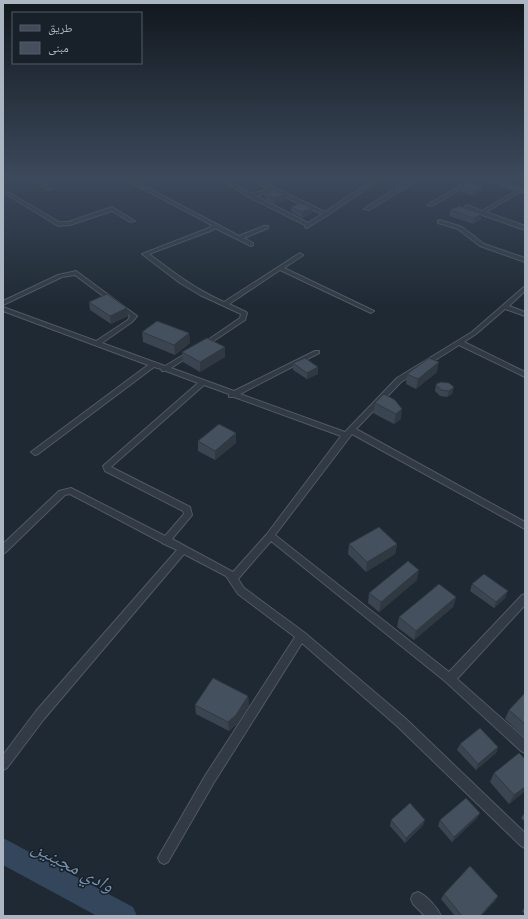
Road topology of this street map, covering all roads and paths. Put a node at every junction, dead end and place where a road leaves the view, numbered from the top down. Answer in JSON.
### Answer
{"nodes":[{"id":1,"x":51,"y":220,"type":"edge"},
{"id":2,"x":80,"y":220,"type":"edge"},
{"id":3,"x":204,"y":220,"type":"edge"},
{"id":4,"x":298,"y":220,"type":"edge"},
{"id":5,"x":316,"y":220,"type":"edge"},
{"id":6,"x":503,"y":220,"type":"edge"},
{"id":7,"x":440,"y":222,"type":"dead end"},
{"id":8,"x":216,"y":226,"type":"junction"},
{"id":9,"x":266,"y":227,"type":"dead end"},
{"id":10,"x":525,"y":228,"type":"edge"},
{"id":11,"x":239,"y":238,"type":"junction"},
{"id":12,"x":252,"y":244,"type":"dead end"},
{"id":13,"x":300,"y":255,"type":"dead end"},
{"id":14,"x":525,"y":260,"type":"edge"},
{"id":15,"x":280,"y":268,"type":"junction"},
{"id":16,"x":525,"y":288,"type":"edge"},
{"id":17,"x":3,"y":303,"type":"edge"},
{"id":18,"x":225,"y":304,"type":"junction"},
{"id":19,"x":504,"y":306,"type":"junction"},
{"id":20,"x":3,"y":309,"type":"edge"},
{"id":21,"x":371,"y":311,"type":"dead end"},
{"id":22,"x":525,"y":314,"type":"edge"},
{"id":23,"x":460,"y":343,"type":"junction"},
{"id":24,"x":96,"y":344,"type":"junction"},
{"id":25,"x":317,"y":352,"type":"dead end"},
{"id":26,"x":152,"y":365,"type":"junction"},
{"id":27,"x":164,"y":370,"type":"junction"},
{"id":28,"x":525,"y":375,"type":"edge"},
{"id":29,"x":202,"y":383,"type":"junction"},
{"id":30,"x":232,"y":395,"type":"junction"},
{"id":31,"x":349,"y":433,"type":"junction"},
{"id":32,"x":35,"y":452,"type":"dead end"},
{"id":33,"x":525,"y":526,"type":"edge"},
{"id":34,"x":270,"y":536,"type":"junction"},
{"id":35,"x":165,"y":540,"type":"junction"},
{"id":36,"x":3,"y":550,"type":"edge"},
{"id":37,"x":182,"y":550,"type":"junction"},
{"id":38,"x":234,"y":578,"type":"junction"},
{"id":39,"x":525,"y":598,"type":"edge"},
{"id":40,"x":301,"y":636,"type":"junction"},
{"id":41,"x":450,"y":679,"type":"junction"},
{"id":42,"x":525,"y":747,"type":"edge"},
{"id":43,"x":3,"y":764,"type":"edge"},
{"id":44,"x":525,"y":842,"type":"edge"},
{"id":45,"x":164,"y":858,"type":"dead end"},
{"id":46,"x":418,"y":899,"type":"dead end"},
{"id":47,"x":434,"y":916,"type":"edge"}],
"edges":[{"from":1,"to":2,"type":"street"},
{"from":3,"to":8,"type":"street"},
{"from":4,"to":5,"type":"street"},
{"from":6,"to":10,"type":"street"},
{"from":7,"to":14,"type":"street"},
{"from":8,"to":11,"type":"street"},
{"from":8,"to":18,"type":"street"},
{"from":9,"to":11,"type":"street"},
{"from":11,"to":12,"type":"street"},
{"from":13,"to":15,"type":"street"},
{"from":15,"to":18,"type":"street"},
{"from":15,"to":21,"type":"street"},
{"from":16,"to":19,"type":"street"},
{"from":17,"to":24,"type":"street"},
{"from":18,"to":27,"type":"street"},
{"from":19,"to":22,"type":"street"},
{"from":19,"to":23,"type":"street"},
{"from":20,"to":24,"type":"street"},
{"from":23,"to":28,"type":"street"},
{"from":23,"to":31,"type":"street"},
{"from":24,"to":26,"type":"street"},
{"from":25,"to":30,"type":"street"},
{"from":26,"to":27,"type":"street"},
{"from":26,"to":32,"type":"street"},
{"from":27,"to":29,"type":"street"},
{"from":29,"to":30,"type":"street"},
{"from":29,"to":35,"type":"street"},
{"from":30,"to":31,"type":"street"},
{"from":31,"to":33,"type":"street"},
{"from":31,"to":34,"type":"street"},
{"from":34,"to":38,"type":"street"},
{"from":34,"to":41,"type":"street"},
{"from":35,"to":36,"type":"street"},
{"from":35,"to":37,"type":"street"},
{"from":37,"to":38,"type":"street"},
{"from":37,"to":43,"type":"street"},
{"from":38,"to":40,"type":"street"},
{"from":39,"to":41,"type":"street"},
{"from":40,"to":44,"type":"street"},
{"from":40,"to":45,"type":"street"},
{"from":41,"to":42,"type":"street"},
{"from":46,"to":47,"type":"street"}]}
